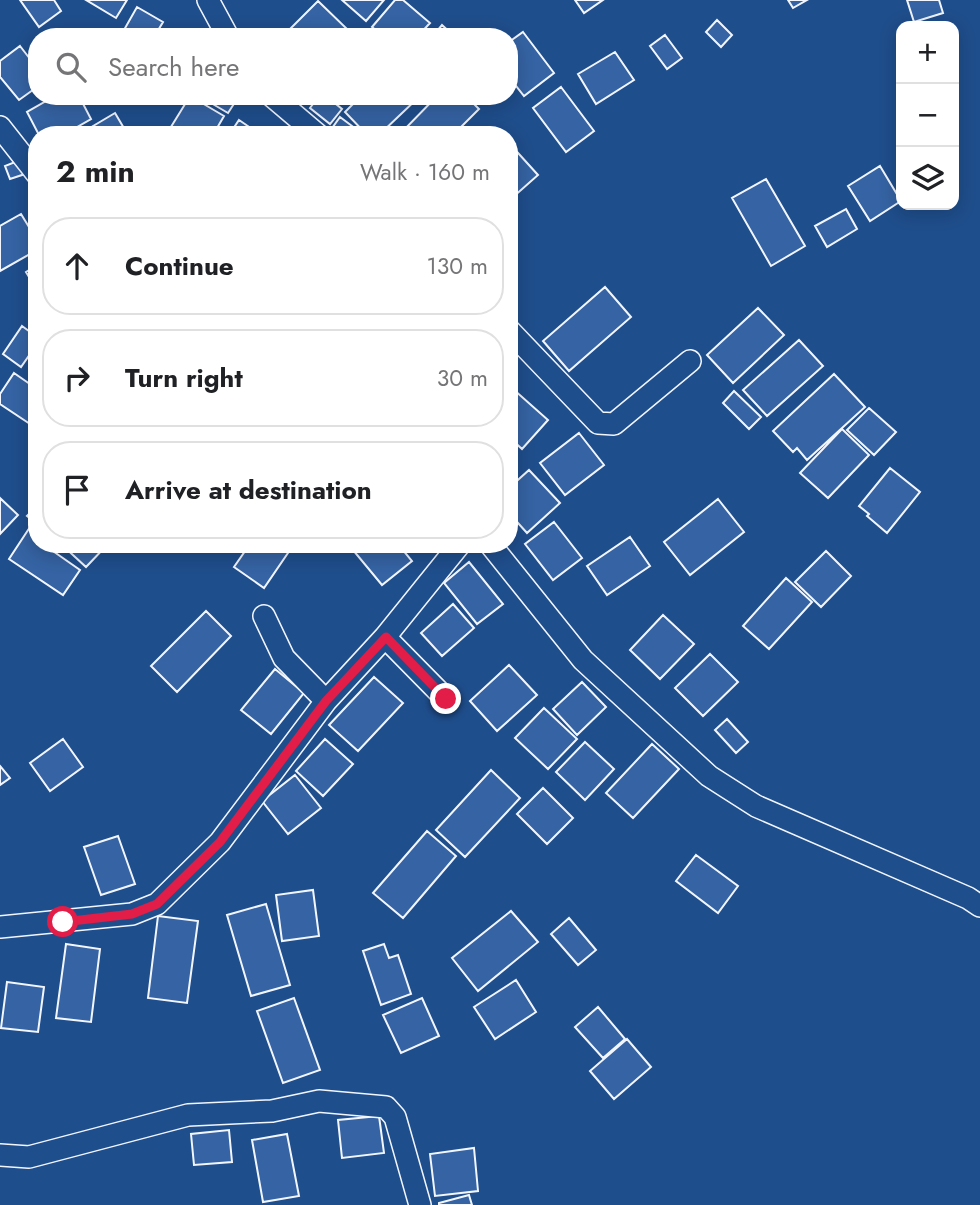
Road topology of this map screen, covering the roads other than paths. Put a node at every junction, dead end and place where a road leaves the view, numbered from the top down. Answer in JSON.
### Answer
{"nodes":[{"id":1,"x":208,"y":0,"type":"edge"},
{"id":2,"x":223,"y":28,"type":"edge"},
{"id":3,"x":283,"y":105,"type":"edge"},
{"id":4,"x":307,"y":126,"type":"edge"},
{"id":5,"x":0,"y":127,"type":"edge"},
{"id":6,"x":28,"y":163,"type":"edge"},
{"id":7,"x":518,"y":340,"type":"edge"},
{"id":8,"x":690,"y":361,"type":"dead end"},
{"id":9,"x":453,"y":553,"type":"edge"},
{"id":10,"x":497,"y":553,"type":"edge"},
{"id":11,"x":264,"y":616,"type":"dead end"},
{"id":12,"x":386,"y":637,"type":"junction"},
{"id":13,"x":446,"y":699,"type":"dead end"},
{"id":14,"x":326,"y":701,"type":"junction"},
{"id":15,"x":980,"y":906,"type":"edge"},
{"id":16,"x":0,"y":927,"type":"edge"},
{"id":17,"x":0,"y":1155,"type":"edge"},
{"id":18,"x":420,"y":1205,"type":"edge"}],
"edges":[{"from":1,"to":2,"type":"street"},
{"from":3,"to":4,"type":"street"},
{"from":5,"to":6,"type":"street"},
{"from":7,"to":8,"type":"street"},
{"from":9,"to":12,"type":"street"},
{"from":10,"to":15,"type":"street"},
{"from":11,"to":14,"type":"street"},
{"from":12,"to":13,"type":"street"},
{"from":12,"to":14,"type":"street"},
{"from":14,"to":16,"type":"street"},
{"from":17,"to":18,"type":"street"}]}
